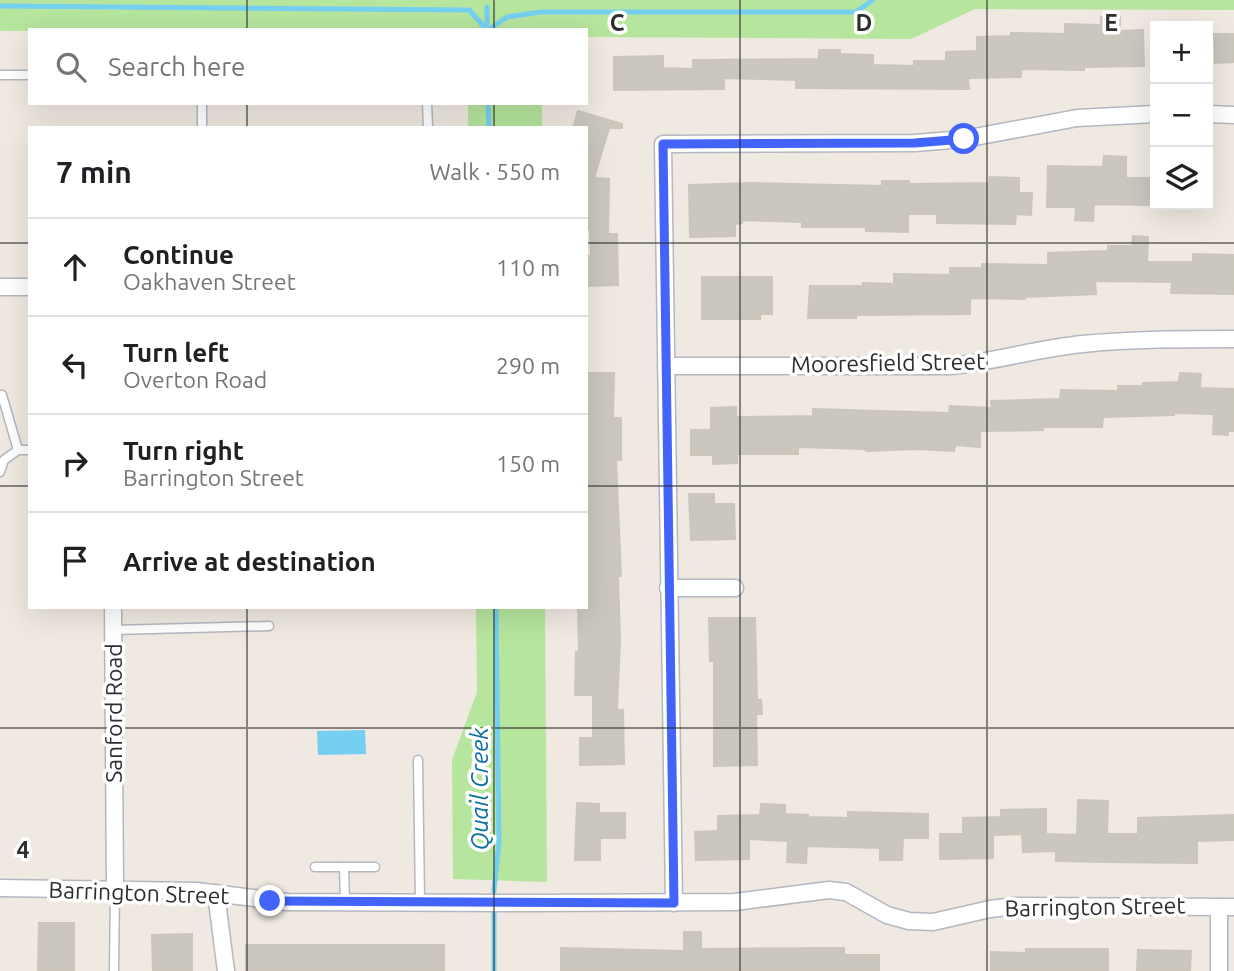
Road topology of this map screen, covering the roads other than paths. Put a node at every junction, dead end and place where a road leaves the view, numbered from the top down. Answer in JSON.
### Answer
{"nodes":[{"id":1,"x":0,"y":75,"type":"edge"},
{"id":2,"x":28,"y":75,"type":"edge"},
{"id":3,"x":202,"y":105,"type":"edge"},
{"id":4,"x":427,"y":105,"type":"edge"},
{"id":5,"x":1150,"y":114,"type":"edge"},
{"id":6,"x":1213,"y":114,"type":"edge"},
{"id":7,"x":1234,"y":115,"type":"edge"},
{"id":8,"x":202,"y":126,"type":"edge"},
{"id":9,"x":428,"y":126,"type":"edge"},
{"id":10,"x":0,"y":287,"type":"edge"},
{"id":11,"x":28,"y":287,"type":"edge"},
{"id":12,"x":1234,"y":339,"type":"edge"},
{"id":13,"x":666,"y":366,"type":"junction"},
{"id":14,"x":0,"y":395,"type":"edge"},
{"id":15,"x":18,"y":450,"type":"junction"},
{"id":16,"x":28,"y":450,"type":"edge"},
{"id":17,"x":0,"y":472,"type":"edge"},
{"id":18,"x":668,"y":588,"type":"junction"},
{"id":19,"x":735,"y":588,"type":"dead end"},
{"id":20,"x":113,"y":609,"type":"edge"},
{"id":21,"x":269,"y":626,"type":"dead end"},
{"id":22,"x":113,"y":630,"type":"junction"},
{"id":23,"x":418,"y":760,"type":"dead end"},
{"id":24,"x":315,"y":867,"type":"dead end"},
{"id":25,"x":344,"y":867,"type":"junction"},
{"id":26,"x":375,"y":867,"type":"dead end"},
{"id":27,"x":0,"y":888,"type":"edge"},
{"id":28,"x":115,"y":890,"type":"junction"},
{"id":29,"x":216,"y":893,"type":"junction"},
{"id":30,"x":345,"y":902,"type":"junction"},
{"id":31,"x":420,"y":902,"type":"junction"},
{"id":32,"x":674,"y":903,"type":"junction"},
{"id":33,"x":1226,"y":907,"type":"edge"},
{"id":34,"x":114,"y":971,"type":"edge"},
{"id":35,"x":226,"y":971,"type":"edge"},
{"id":36,"x":1219,"y":971,"type":"edge"}],
"edges":[{"from":1,"to":2,"type":"lane"},
{"from":3,"to":8,"type":"lane"},
{"from":4,"to":9,"type":"lane"},
{"from":5,"to":13,"type":"street"},
{"from":6,"to":7,"type":"street"},
{"from":10,"to":11,"type":"street"},
{"from":12,"to":13,"type":"street","name":"Mooresfield Street"},
{"from":13,"to":18,"type":"street"},
{"from":14,"to":15,"type":"lane"},
{"from":15,"to":16,"type":"lane"},
{"from":15,"to":17,"type":"lane"},
{"from":18,"to":19,"type":"street"},
{"from":18,"to":32,"type":"street"},
{"from":20,"to":22,"type":"street","name":"Sanford Road"},
{"from":21,"to":22,"type":"lane"},
{"from":22,"to":28,"type":"street","name":"Sanford Road"},
{"from":23,"to":31,"type":"lane"},
{"from":24,"to":25,"type":"lane"},
{"from":25,"to":26,"type":"lane"},
{"from":25,"to":30,"type":"lane"},
{"from":27,"to":28,"type":"street","name":"Barrington Street"},
{"from":28,"to":29,"type":"street","name":"Barrington Street"},
{"from":28,"to":34,"type":"lane"},
{"from":29,"to":30,"type":"street","name":"Barrington Street"},
{"from":29,"to":35,"type":"street"},
{"from":30,"to":31,"type":"street","name":"Barrington Street"},
{"from":31,"to":32,"type":"street","name":"Barrington Street"},
{"from":32,"to":33,"type":"street","name":"Barrington Street"},
{"from":33,"to":36,"type":"street"}]}
